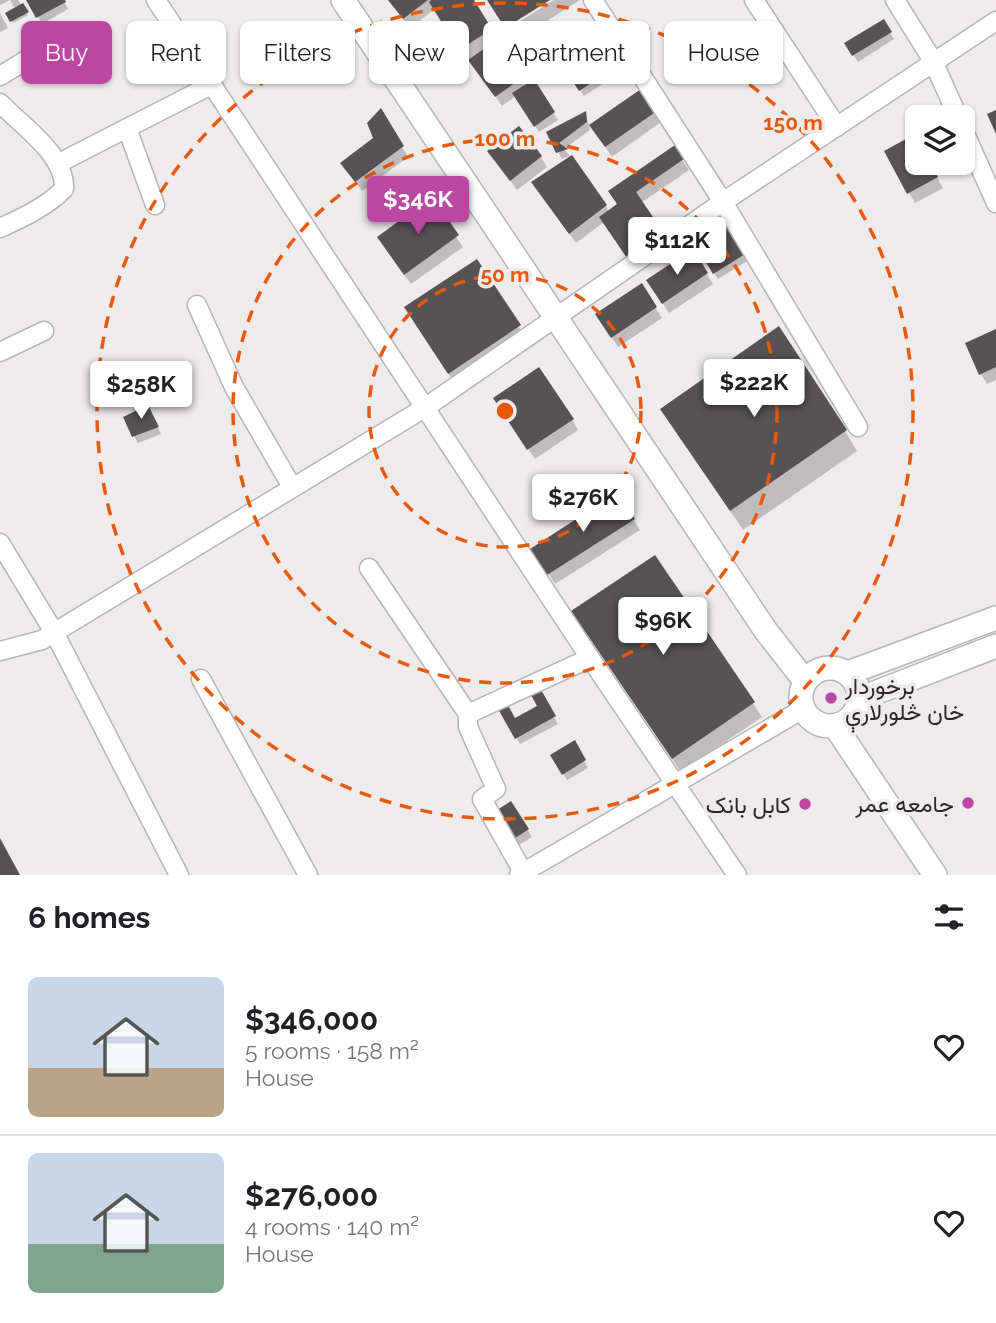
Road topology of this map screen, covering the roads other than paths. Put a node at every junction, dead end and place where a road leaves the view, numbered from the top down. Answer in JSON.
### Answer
{"nodes":[{"id":1,"x":156,"y":0,"type":"edge"},
{"id":2,"x":343,"y":0,"type":"edge"},
{"id":3,"x":593,"y":0,"type":"edge"},
{"id":4,"x":754,"y":0,"type":"edge"},
{"id":5,"x":895,"y":0,"type":"edge"},
{"id":6,"x":170,"y":21,"type":"edge"},
{"id":7,"x":996,"y":21,"type":"edge"},
{"id":8,"x":933,"y":61,"type":"junction"},
{"id":9,"x":21,"y":63,"type":"edge"},
{"id":10,"x":0,"y":76,"type":"edge"},
{"id":11,"x":212,"y":84,"type":"joint"},
{"id":12,"x":0,"y":103,"type":"edge"},
{"id":13,"x":953,"y":105,"type":"edge"},
{"id":14,"x":837,"y":127,"type":"junction"},
{"id":15,"x":127,"y":128,"type":"junction"},
{"id":16,"x":975,"y":156,"type":"edge"},
{"id":17,"x":59,"y":163,"type":"junction"},
{"id":18,"x":723,"y":202,"type":"junction"},
{"id":19,"x":996,"y":203,"type":"edge"},
{"id":20,"x":155,"y":205,"type":"dead end"},
{"id":21,"x":0,"y":228,"type":"edge"},
{"id":22,"x":197,"y":305,"type":"dead end"},
{"id":23,"x":554,"y":319,"type":"junction"},
{"id":24,"x":44,"y":331,"type":"dead end"},
{"id":25,"x":0,"y":352,"type":"edge"},
{"id":26,"x":426,"y":407,"type":"junction"},
{"id":27,"x":858,"y":427,"type":"dead end"},
{"id":28,"x":292,"y":486,"type":"junction"},
{"id":29,"x":0,"y":542,"type":"edge"},
{"id":30,"x":369,"y":568,"type":"dead end"},
{"id":31,"x":996,"y":618,"type":"edge"},
{"id":32,"x":54,"y":632,"type":"junction"},
{"id":33,"x":996,"y":646,"type":"edge"},
{"id":34,"x":0,"y":651,"type":"edge"},
{"id":35,"x":590,"y":658,"type":"junction"},
{"id":36,"x":848,"y":674,"type":"junction"},
{"id":37,"x":201,"y":679,"type":"dead end"},
{"id":38,"x":805,"y":681,"type":"junction"},
{"id":39,"x":859,"y":699,"type":"junction"},
{"id":40,"x":803,"y":709,"type":"junction"},
{"id":41,"x":468,"y":714,"type":"junction"},
{"id":42,"x":835,"y":726,"type":"junction"},
{"id":43,"x":676,"y":783,"type":"junction"},
{"id":44,"x":521,"y":873,"type":"edge"},
{"id":45,"x":179,"y":875,"type":"edge"},
{"id":46,"x":308,"y":875,"type":"edge"},
{"id":47,"x":737,"y":875,"type":"edge"},
{"id":48,"x":935,"y":875,"type":"edge"}],
"edges":[{"from":1,"to":6,"type":"street"},
{"from":2,"to":23,"type":"main road"},
{"from":3,"to":18,"type":"street"},
{"from":4,"to":14,"type":"street"},
{"from":5,"to":8,"type":"street"},
{"from":7,"to":8,"type":"street"},
{"from":8,"to":13,"type":"street"},
{"from":8,"to":14,"type":"street"},
{"from":9,"to":10,"type":"street"},
{"from":11,"to":15,"type":"street"},
{"from":11,"to":26,"type":"street"},
{"from":12,"to":17,"type":"street"},
{"from":14,"to":18,"type":"street"},
{"from":15,"to":17,"type":"street"},
{"from":15,"to":20,"type":"street"},
{"from":16,"to":19,"type":"street"},
{"from":17,"to":21,"type":"street"},
{"from":18,"to":23,"type":"street"},
{"from":18,"to":27,"type":"street"},
{"from":22,"to":28,"type":"street"},
{"from":23,"to":26,"type":"street"},
{"from":23,"to":38,"type":"main road"},
{"from":24,"to":25,"type":"street"},
{"from":26,"to":28,"type":"street"},
{"from":26,"to":35,"type":"street"},
{"from":28,"to":32,"type":"street"},
{"from":29,"to":32,"type":"street"},
{"from":30,"to":41,"type":"street"},
{"from":31,"to":36,"type":"main road"},
{"from":32,"to":34,"type":"street"},
{"from":32,"to":45,"type":"street"},
{"from":33,"to":39,"type":"main road"},
{"from":35,"to":41,"type":"street"},
{"from":35,"to":43,"type":"street"},
{"from":36,"to":38,"type":"main road"},
{"from":36,"to":39,"type":"main road"},
{"from":37,"to":46,"type":"street"},
{"from":38,"to":40,"type":"main road"},
{"from":39,"to":42,"type":"main road"},
{"from":40,"to":42,"type":"main road"},
{"from":40,"to":43,"type":"street"},
{"from":41,"to":44,"type":"street"},
{"from":42,"to":48,"type":"main road"},
{"from":43,"to":44,"type":"street"},
{"from":43,"to":47,"type":"street"}]}
